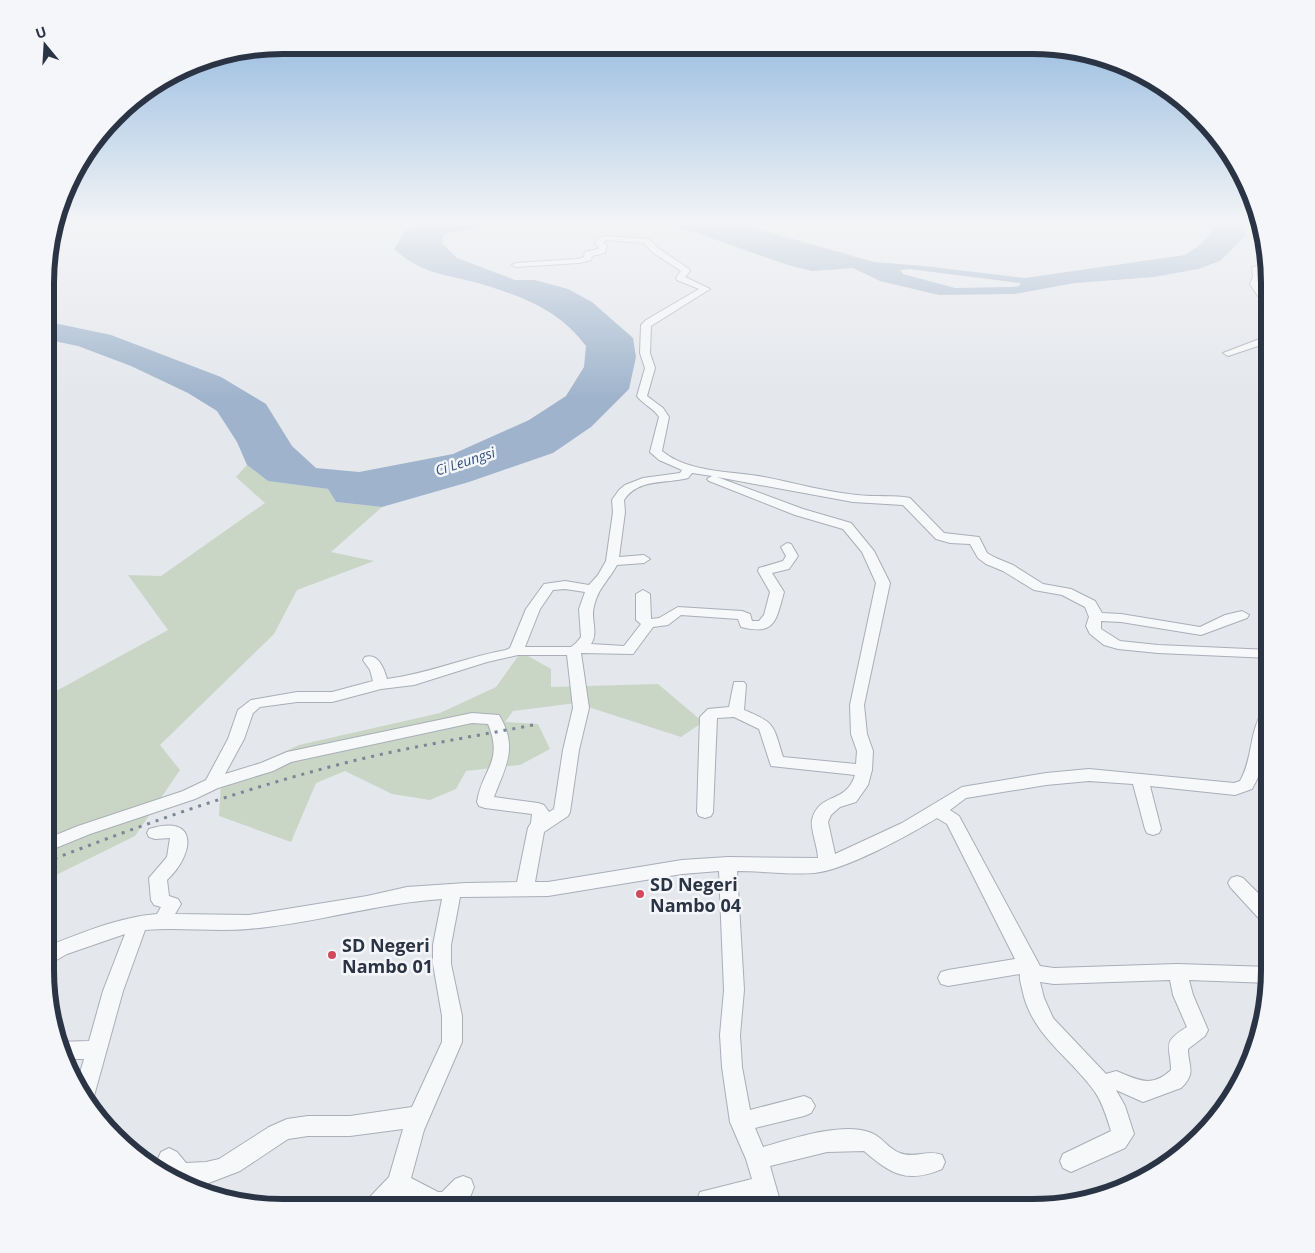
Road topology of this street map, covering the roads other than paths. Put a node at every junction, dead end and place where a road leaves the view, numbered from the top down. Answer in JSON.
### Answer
{"nodes":[{"id":1,"x":686,"y":280,"type":"edge"},
{"id":2,"x":1256,"y":280,"type":"edge"},
{"id":3,"x":1261,"y":296,"type":"edge"},
{"id":4,"x":1261,"y":342,"type":"edge"},
{"id":5,"x":1228,"y":352,"type":"dead end"},
{"id":6,"x":689,"y":470,"type":"junction"},
{"id":7,"x":786,"y":547,"type":"dead end"},
{"id":8,"x":644,"y":559,"type":"dead end"},
{"id":9,"x":612,"y":561,"type":"junction"},
{"id":10,"x":592,"y":589,"type":"junction"},
{"id":11,"x":643,"y":594,"type":"dead end"},
{"id":12,"x":1242,"y":614,"type":"dead end"},
{"id":13,"x":1096,"y":617,"type":"junction"},
{"id":14,"x":648,"y":623,"type":"junction"},
{"id":15,"x":577,"y":650,"type":"junction"},
{"id":16,"x":516,"y":651,"type":"junction"},
{"id":17,"x":1261,"y":654,"type":"edge"},
{"id":18,"x":370,"y":660,"type":"dead end"},
{"id":19,"x":381,"y":684,"type":"junction"},
{"id":20,"x":739,"y":684,"type":"dead end"},
{"id":21,"x":736,"y":712,"type":"junction"},
{"id":22,"x":1261,"y":725,"type":"edge"},
{"id":23,"x":864,"y":770,"type":"junction"},
{"id":24,"x":1142,"y":780,"type":"junction"},
{"id":25,"x":212,"y":784,"type":"junction"},
{"id":26,"x":938,"y":810,"type":"junction"},
{"id":27,"x":704,"y":812,"type":"dead end"},
{"id":28,"x":539,"y":826,"type":"junction"},
{"id":29,"x":1152,"y":829,"type":"dead end"},
{"id":30,"x":155,"y":834,"type":"dead end"},
{"id":31,"x":54,"y":843,"type":"edge"},
{"id":32,"x":828,"y":862,"type":"junction"},
{"id":33,"x":728,"y":864,"type":"junction"},
{"id":34,"x":1237,"y":884,"type":"dead end"},
{"id":35,"x":525,"y":890,"type":"junction"},
{"id":36,"x":451,"y":891,"type":"junction"},
{"id":37,"x":1261,"y":909,"type":"edge"},
{"id":38,"x":162,"y":921,"type":"junction"},
{"id":39,"x":138,"y":923,"type":"junction"},
{"id":40,"x":54,"y":953,"type":"edge"},
{"id":41,"x":1030,"y":967,"type":"junction"},
{"id":42,"x":1177,"y":972,"type":"junction"},
{"id":43,"x":1261,"y":975,"type":"edge"},
{"id":44,"x":948,"y":978,"type":"dead end"},
{"id":45,"x":68,"y":1050,"type":"edge"},
{"id":46,"x":96,"y":1050,"type":"junction"},
{"id":47,"x":1102,"y":1085,"type":"junction"},
{"id":48,"x":86,"y":1088,"type":"edge"},
{"id":49,"x":804,"y":1106,"type":"dead end"},
{"id":50,"x":420,"y":1116,"type":"junction"},
{"id":51,"x":741,"y":1122,"type":"junction"},
{"id":52,"x":169,"y":1159,"type":"dead end"},
{"id":53,"x":757,"y":1160,"type":"junction"},
{"id":54,"x":1071,"y":1161,"type":"dead end"},
{"id":55,"x":934,"y":1162,"type":"dead end"},
{"id":56,"x":399,"y":1183,"type":"junction"},
{"id":57,"x":463,"y":1187,"type":"dead end"},
{"id":58,"x":767,"y":1197,"type":"edge"},
{"id":59,"x":384,"y":1199,"type":"edge"},
{"id":60,"x":429,"y":1199,"type":"edge"},
{"id":61,"x":450,"y":1199,"type":"edge"},
{"id":62,"x":728,"y":1199,"type":"edge"}],
"edges":[{"from":1,"to":6,"type":"street"},
{"from":2,"to":3,"type":"street"},
{"from":4,"to":5,"type":"street"},
{"from":6,"to":9,"type":"street"},
{"from":6,"to":13,"type":"street"},
{"from":6,"to":23,"type":"street"},
{"from":7,"to":14,"type":"street"},
{"from":8,"to":9,"type":"street"},
{"from":9,"to":10,"type":"street"},
{"from":10,"to":15,"type":"street"},
{"from":10,"to":16,"type":"street"},
{"from":11,"to":14,"type":"street"},
{"from":12,"to":13,"type":"street"},
{"from":13,"to":17,"type":"street"},
{"from":14,"to":15,"type":"street"},
{"from":15,"to":16,"type":"street"},
{"from":15,"to":28,"type":"street"},
{"from":16,"to":19,"type":"street"},
{"from":18,"to":19,"type":"street"},
{"from":19,"to":25,"type":"street"},
{"from":20,"to":21,"type":"street"},
{"from":21,"to":23,"type":"street"},
{"from":21,"to":27,"type":"street"},
{"from":22,"to":24,"type":"street"},
{"from":23,"to":32,"type":"street"},
{"from":24,"to":26,"type":"street"},
{"from":24,"to":29,"type":"street"},
{"from":25,"to":28,"type":"street"},
{"from":25,"to":31,"type":"street"},
{"from":26,"to":32,"type":"street"},
{"from":26,"to":41,"type":"street"},
{"from":28,"to":35,"type":"street"},
{"from":30,"to":38,"type":"street"},
{"from":32,"to":33,"type":"street"},
{"from":33,"to":35,"type":"street"},
{"from":33,"to":51,"type":"street"},
{"from":34,"to":37,"type":"street"},
{"from":35,"to":36,"type":"street"},
{"from":36,"to":38,"type":"street"},
{"from":36,"to":50,"type":"street"},
{"from":38,"to":39,"type":"street"},
{"from":39,"to":40,"type":"street"},
{"from":39,"to":46,"type":"street"},
{"from":41,"to":42,"type":"street"},
{"from":41,"to":44,"type":"street"},
{"from":41,"to":47,"type":"street"},
{"from":42,"to":43,"type":"street"},
{"from":42,"to":47,"type":"street"},
{"from":45,"to":46,"type":"street"},
{"from":46,"to":48,"type":"street"},
{"from":47,"to":54,"type":"street"},
{"from":49,"to":51,"type":"street"},
{"from":50,"to":52,"type":"street"},
{"from":50,"to":56,"type":"street"},
{"from":51,"to":53,"type":"street"},
{"from":53,"to":55,"type":"street"},
{"from":53,"to":58,"type":"street"},
{"from":56,"to":59,"type":"street"},
{"from":56,"to":60,"type":"street"},
{"from":57,"to":61,"type":"street"},
{"from":58,"to":62,"type":"street"}]}
